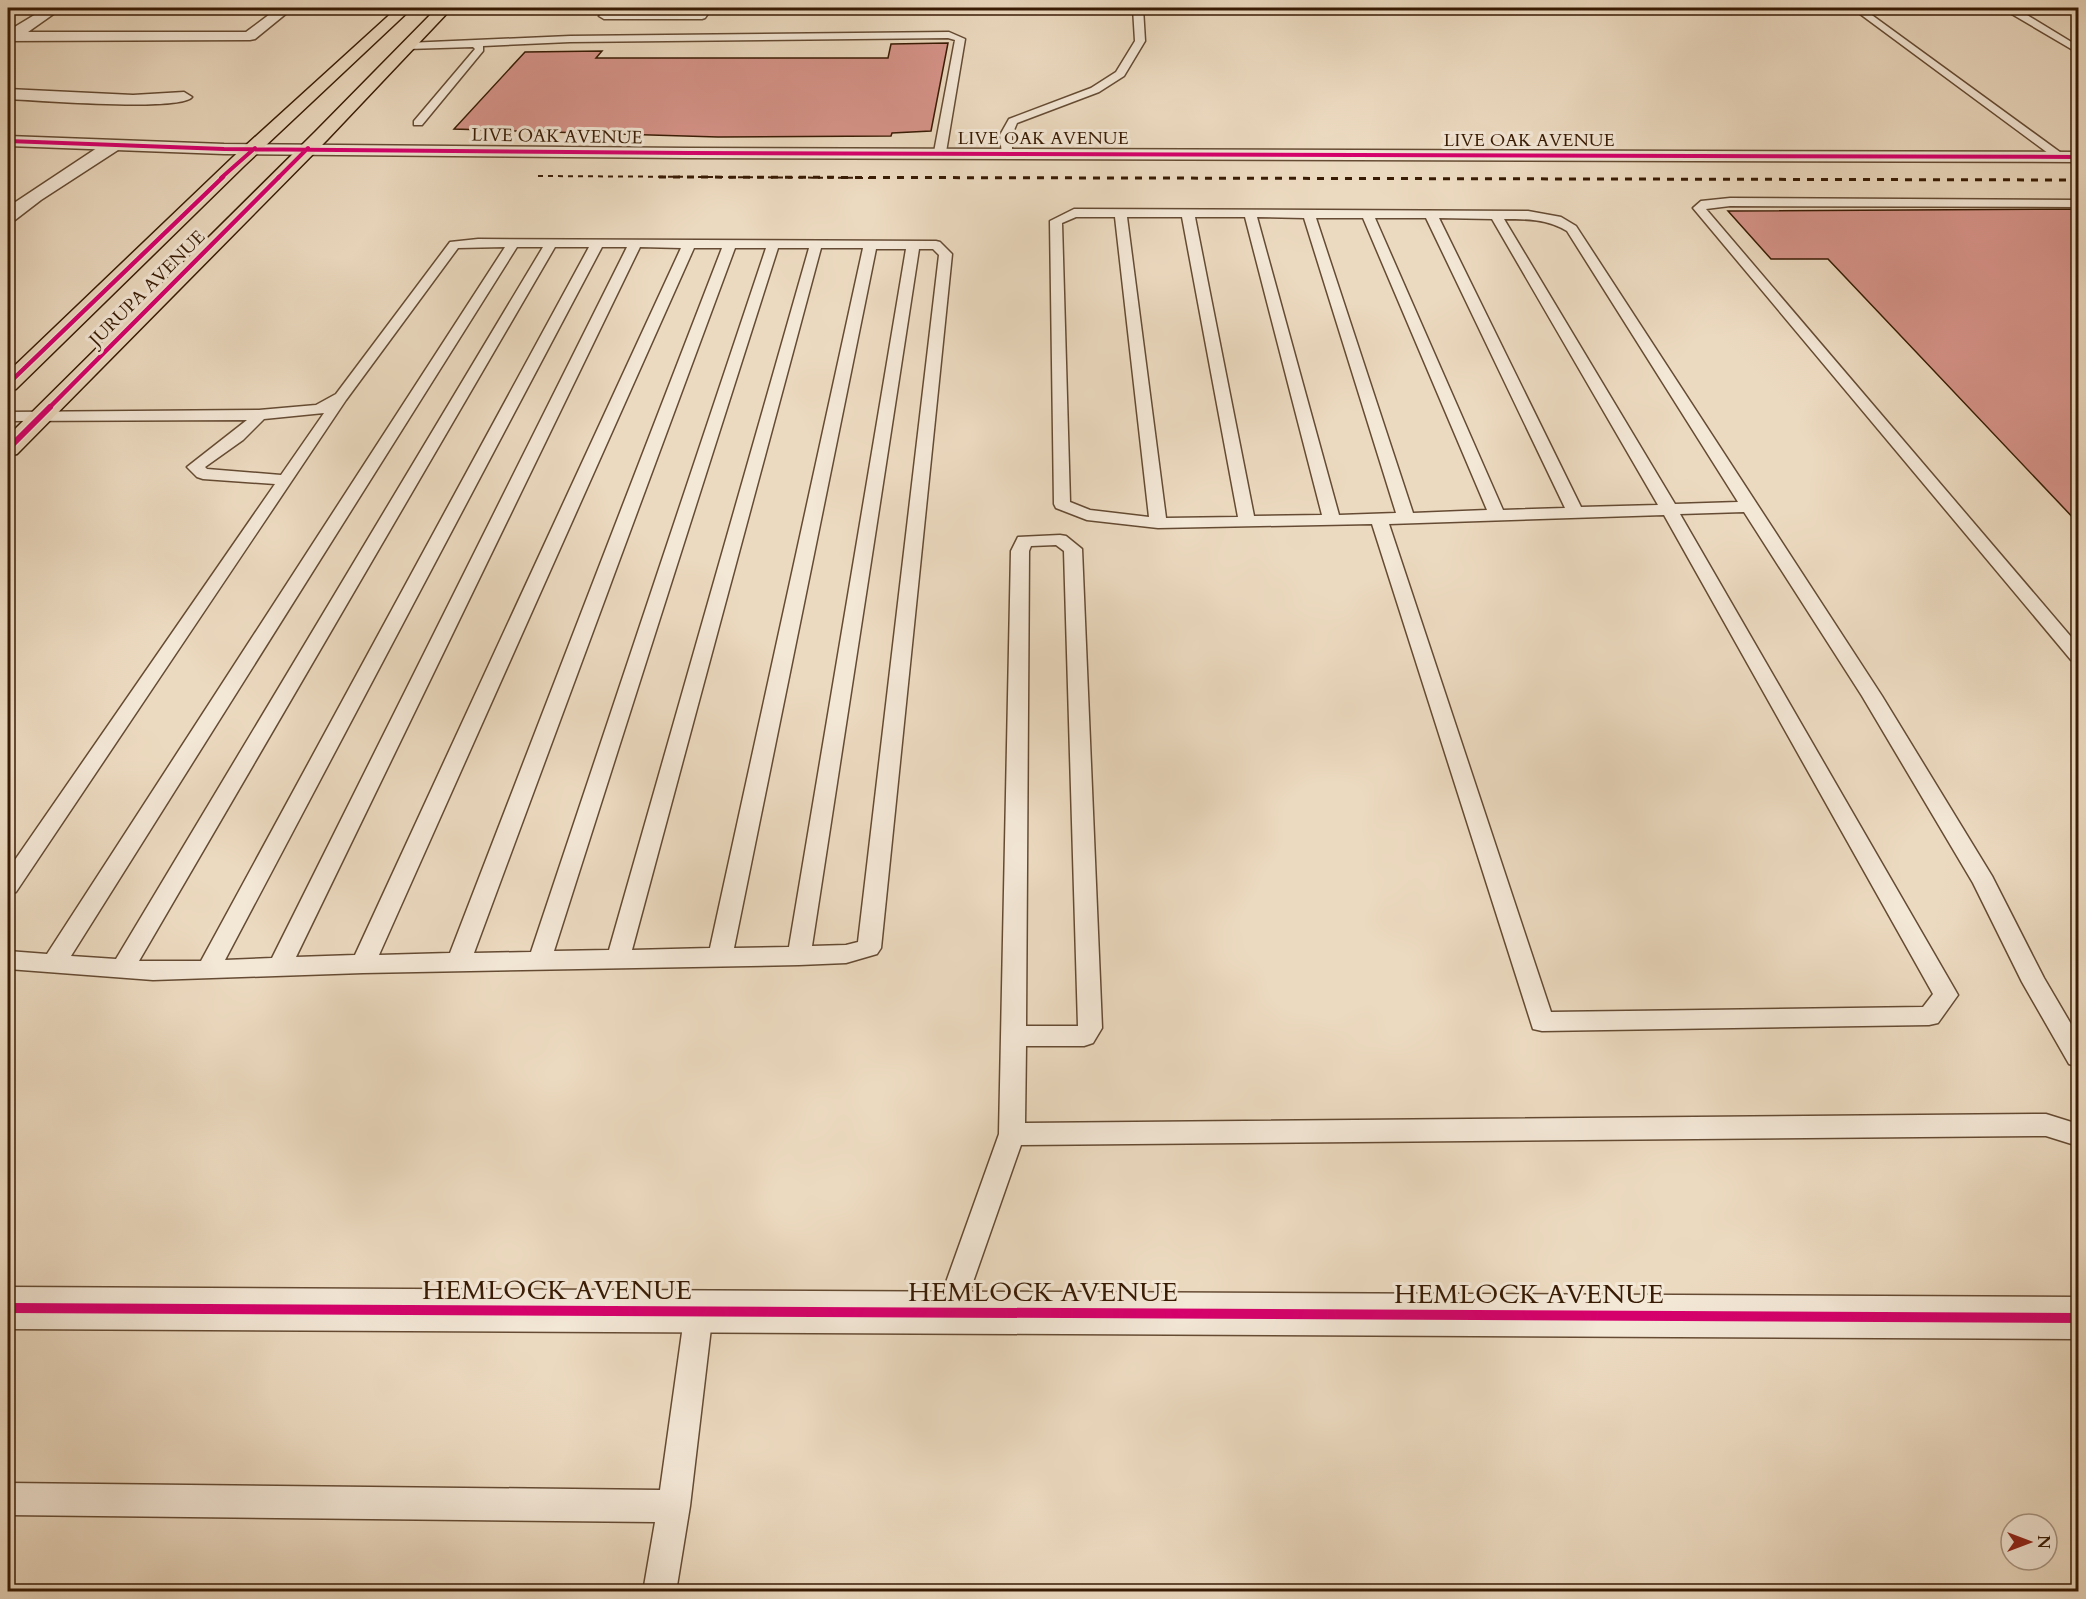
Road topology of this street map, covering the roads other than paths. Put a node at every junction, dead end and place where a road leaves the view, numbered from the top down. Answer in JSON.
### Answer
{"nodes":[{"id":1,"x":55,"y":8,"type":"edge"},
{"id":2,"x":286,"y":8,"type":"edge"},
{"id":3,"x":405,"y":8,"type":"edge"},
{"id":4,"x":446,"y":8,"type":"edge"},
{"id":5,"x":707,"y":8,"type":"edge"},
{"id":6,"x":1138,"y":8,"type":"edge"},
{"id":7,"x":2043,"y":8,"type":"edge"},
{"id":8,"x":1859,"y":9,"type":"edge"},
{"id":9,"x":2012,"y":10,"type":"junction"},
{"id":10,"x":604,"y":16,"type":"dead end"},
{"id":11,"x":9,"y":37,"type":"edge"},
{"id":12,"x":475,"y":44,"type":"junction"},
{"id":13,"x":407,"y":46,"type":"junction"},
{"id":14,"x":2079,"y":50,"type":"edge"},
{"id":15,"x":8,"y":94,"type":"edge"},
{"id":16,"x":184,"y":97,"type":"dead end"},
{"id":17,"x":418,"y":123,"type":"dead end"},
{"id":18,"x":8,"y":141,"type":"edge"},
{"id":19,"x":112,"y":146,"type":"junction"},
{"id":20,"x":255,"y":148,"type":"junction"},
{"id":21,"x":308,"y":148,"type":"junction"},
{"id":22,"x":940,"y":152,"type":"junction"},
{"id":23,"x":1006,"y":153,"type":"junction"},
{"id":24,"x":2069,"y":157,"type":"edge"},
{"id":25,"x":2079,"y":203,"type":"edge"},
{"id":26,"x":1121,"y":214,"type":"junction"},
{"id":27,"x":1188,"y":214,"type":"junction"},
{"id":28,"x":1250,"y":214,"type":"junction"},
{"id":29,"x":1309,"y":214,"type":"junction"},
{"id":30,"x":1368,"y":215,"type":"junction"},
{"id":31,"x":1431,"y":215,"type":"junction"},
{"id":32,"x":1496,"y":215,"type":"junction"},
{"id":33,"x":8,"y":216,"type":"edge"},
{"id":34,"x":513,"y":244,"type":"junction"},
{"id":35,"x":551,"y":244,"type":"junction"},
{"id":36,"x":597,"y":244,"type":"junction"},
{"id":37,"x":635,"y":244,"type":"junction"},
{"id":38,"x":689,"y":244,"type":"junction"},
{"id":39,"x":730,"y":244,"type":"junction"},
{"id":40,"x":773,"y":245,"type":"junction"},
{"id":41,"x":816,"y":245,"type":"junction"},
{"id":42,"x":870,"y":245,"type":"junction"},
{"id":43,"x":913,"y":245,"type":"junction"},
{"id":44,"x":8,"y":384,"type":"edge"},
{"id":45,"x":341,"y":397,"type":"junction"},
{"id":46,"x":259,"y":415,"type":"junction"},
{"id":47,"x":8,"y":416,"type":"edge"},
{"id":48,"x":39,"y":416,"type":"junction"},
{"id":49,"x":8,"y":449,"type":"edge"},
{"id":50,"x":286,"y":480,"type":"junction"},
{"id":51,"x":1749,"y":507,"type":"junction"},
{"id":52,"x":1669,"y":510,"type":"junction"},
{"id":53,"x":1575,"y":512,"type":"junction"},
{"id":54,"x":1497,"y":515,"type":"junction"},
{"id":55,"x":1406,"y":518,"type":"junction"},
{"id":56,"x":1379,"y":519,"type":"junction"},
{"id":57,"x":1332,"y":520,"type":"junction"},
{"id":58,"x":1247,"y":522,"type":"junction"},
{"id":59,"x":1158,"y":523,"type":"junction"},
{"id":60,"x":2079,"y":656,"type":"edge"},
{"id":61,"x":8,"y":886,"type":"edge"},
{"id":62,"x":799,"y":956,"type":"junction"},
{"id":63,"x":720,"y":957,"type":"junction"},
{"id":64,"x":8,"y":960,"type":"edge"},
{"id":65,"x":618,"y":960,"type":"junction"},
{"id":66,"x":539,"y":962,"type":"junction"},
{"id":67,"x":54,"y":963,"type":"junction"},
{"id":68,"x":363,"y":964,"type":"junction"},
{"id":69,"x":458,"y":964,"type":"junction"},
{"id":70,"x":279,"y":968,"type":"junction"},
{"id":71,"x":123,"y":969,"type":"junction"},
{"id":72,"x":208,"y":970,"type":"junction"},
{"id":73,"x":1013,"y":1036,"type":"junction"},
{"id":74,"x":2079,"y":1057,"type":"edge"},
{"id":75,"x":1012,"y":1134,"type":"junction"},
{"id":76,"x":2079,"y":1135,"type":"edge"},
{"id":77,"x":8,"y":1308,"type":"edge"},
{"id":78,"x":699,"y":1311,"type":"junction"},
{"id":79,"x":949,"y":1313,"type":"junction"},
{"id":80,"x":2079,"y":1318,"type":"edge"},
{"id":81,"x":8,"y":1499,"type":"edge"},
{"id":82,"x":674,"y":1506,"type":"junction"},
{"id":83,"x":659,"y":1592,"type":"edge"}],
"edges":[{"from":1,"to":11,"type":"street"},
{"from":2,"to":11,"type":"street"},
{"from":3,"to":20,"type":"main road","name":"JURUPA AVENUE"},
{"from":4,"to":13,"type":"main road","name":"JURUPA AVENUE"},
{"from":5,"to":10,"type":"lane"},
{"from":6,"to":23,"type":"lane"},
{"from":7,"to":9,"type":"lane"},
{"from":8,"to":9,"type":"lane"},
{"from":8,"to":24,"type":"lane"},
{"from":9,"to":14,"type":"lane"},
{"from":12,"to":13,"type":"lane"},
{"from":12,"to":17,"type":"lane"},
{"from":12,"to":22,"type":"lane"},
{"from":13,"to":21,"type":"main road","name":"JURUPA AVENUE"},
{"from":15,"to":16,"type":"street"},
{"from":18,"to":19,"type":"street","name":"LIVE OAK AVENUE"},
{"from":19,"to":20,"type":"street","name":"LIVE OAK AVENUE"},
{"from":19,"to":33,"type":"street"},
{"from":20,"to":21,"type":"street","name":"LIVE OAK AVENUE"},
{"from":20,"to":44,"type":"main road","name":"JURUPA AVENUE"},
{"from":21,"to":22,"type":"street","name":"LIVE OAK AVENUE"},
{"from":21,"to":48,"type":"main road","name":"JURUPA AVENUE"},
{"from":22,"to":23,"type":"street","name":"LIVE OAK AVENUE"},
{"from":23,"to":24,"type":"street","name":"LIVE OAK AVENUE"},
{"from":25,"to":60,"type":"lane"},
{"from":26,"to":27,"type":"lane"},
{"from":26,"to":59,"type":"lane"},
{"from":26,"to":59,"type":"lane"},
{"from":27,"to":28,"type":"lane"},
{"from":27,"to":58,"type":"lane"},
{"from":28,"to":29,"type":"lane"},
{"from":28,"to":57,"type":"lane"},
{"from":29,"to":30,"type":"lane"},
{"from":29,"to":55,"type":"lane"},
{"from":30,"to":31,"type":"lane"},
{"from":30,"to":54,"type":"lane"},
{"from":31,"to":32,"type":"lane"},
{"from":31,"to":53,"type":"lane"},
{"from":32,"to":51,"type":"lane"},
{"from":32,"to":52,"type":"lane"},
{"from":34,"to":35,"type":"lane"},
{"from":34,"to":45,"type":"lane"},
{"from":34,"to":67,"type":"lane"},
{"from":35,"to":36,"type":"lane"},
{"from":35,"to":71,"type":"lane"},
{"from":36,"to":37,"type":"lane"},
{"from":36,"to":72,"type":"lane"},
{"from":37,"to":38,"type":"lane"},
{"from":37,"to":70,"type":"lane"},
{"from":38,"to":39,"type":"lane"},
{"from":38,"to":68,"type":"lane"},
{"from":39,"to":40,"type":"lane"},
{"from":39,"to":69,"type":"lane"},
{"from":40,"to":41,"type":"lane"},
{"from":40,"to":66,"type":"lane"},
{"from":41,"to":42,"type":"lane"},
{"from":41,"to":65,"type":"lane"},
{"from":42,"to":43,"type":"lane"},
{"from":42,"to":63,"type":"lane"},
{"from":43,"to":62,"type":"lane"},
{"from":43,"to":62,"type":"lane"},
{"from":45,"to":46,"type":"lane"},
{"from":45,"to":50,"type":"lane"},
{"from":46,"to":48,"type":"lane"},
{"from":46,"to":50,"type":"lane"},
{"from":47,"to":48,"type":"lane"},
{"from":48,"to":49,"type":"main road","name":"JURUPA AVENUE"},
{"from":50,"to":61,"type":"lane"},
{"from":51,"to":52,"type":"lane"},
{"from":51,"to":74,"type":"lane"},
{"from":52,"to":53,"type":"lane"},
{"from":52,"to":56,"type":"lane"},
{"from":53,"to":54,"type":"lane"},
{"from":54,"to":55,"type":"lane"},
{"from":55,"to":56,"type":"lane"},
{"from":56,"to":57,"type":"lane"},
{"from":57,"to":58,"type":"lane"},
{"from":58,"to":59,"type":"lane"},
{"from":62,"to":63,"type":"lane"},
{"from":63,"to":65,"type":"lane"},
{"from":64,"to":67,"type":"lane"},
{"from":65,"to":66,"type":"lane"},
{"from":66,"to":69,"type":"lane"},
{"from":67,"to":71,"type":"lane"},
{"from":68,"to":69,"type":"lane"},
{"from":68,"to":70,"type":"lane"},
{"from":70,"to":72,"type":"lane"},
{"from":71,"to":72,"type":"lane"},
{"from":73,"to":73,"type":"lane"},
{"from":73,"to":75,"type":"lane"},
{"from":75,"to":76,"type":"lane"},
{"from":75,"to":79,"type":"lane"},
{"from":77,"to":78,"type":"street","name":"HEMLOCK AVENUE"},
{"from":78,"to":79,"type":"street","name":"HEMLOCK AVENUE"},
{"from":78,"to":82,"type":"lane"},
{"from":79,"to":80,"type":"street","name":"HEMLOCK AVENUE"},
{"from":81,"to":82,"type":"lane"},
{"from":82,"to":83,"type":"lane"}]}
